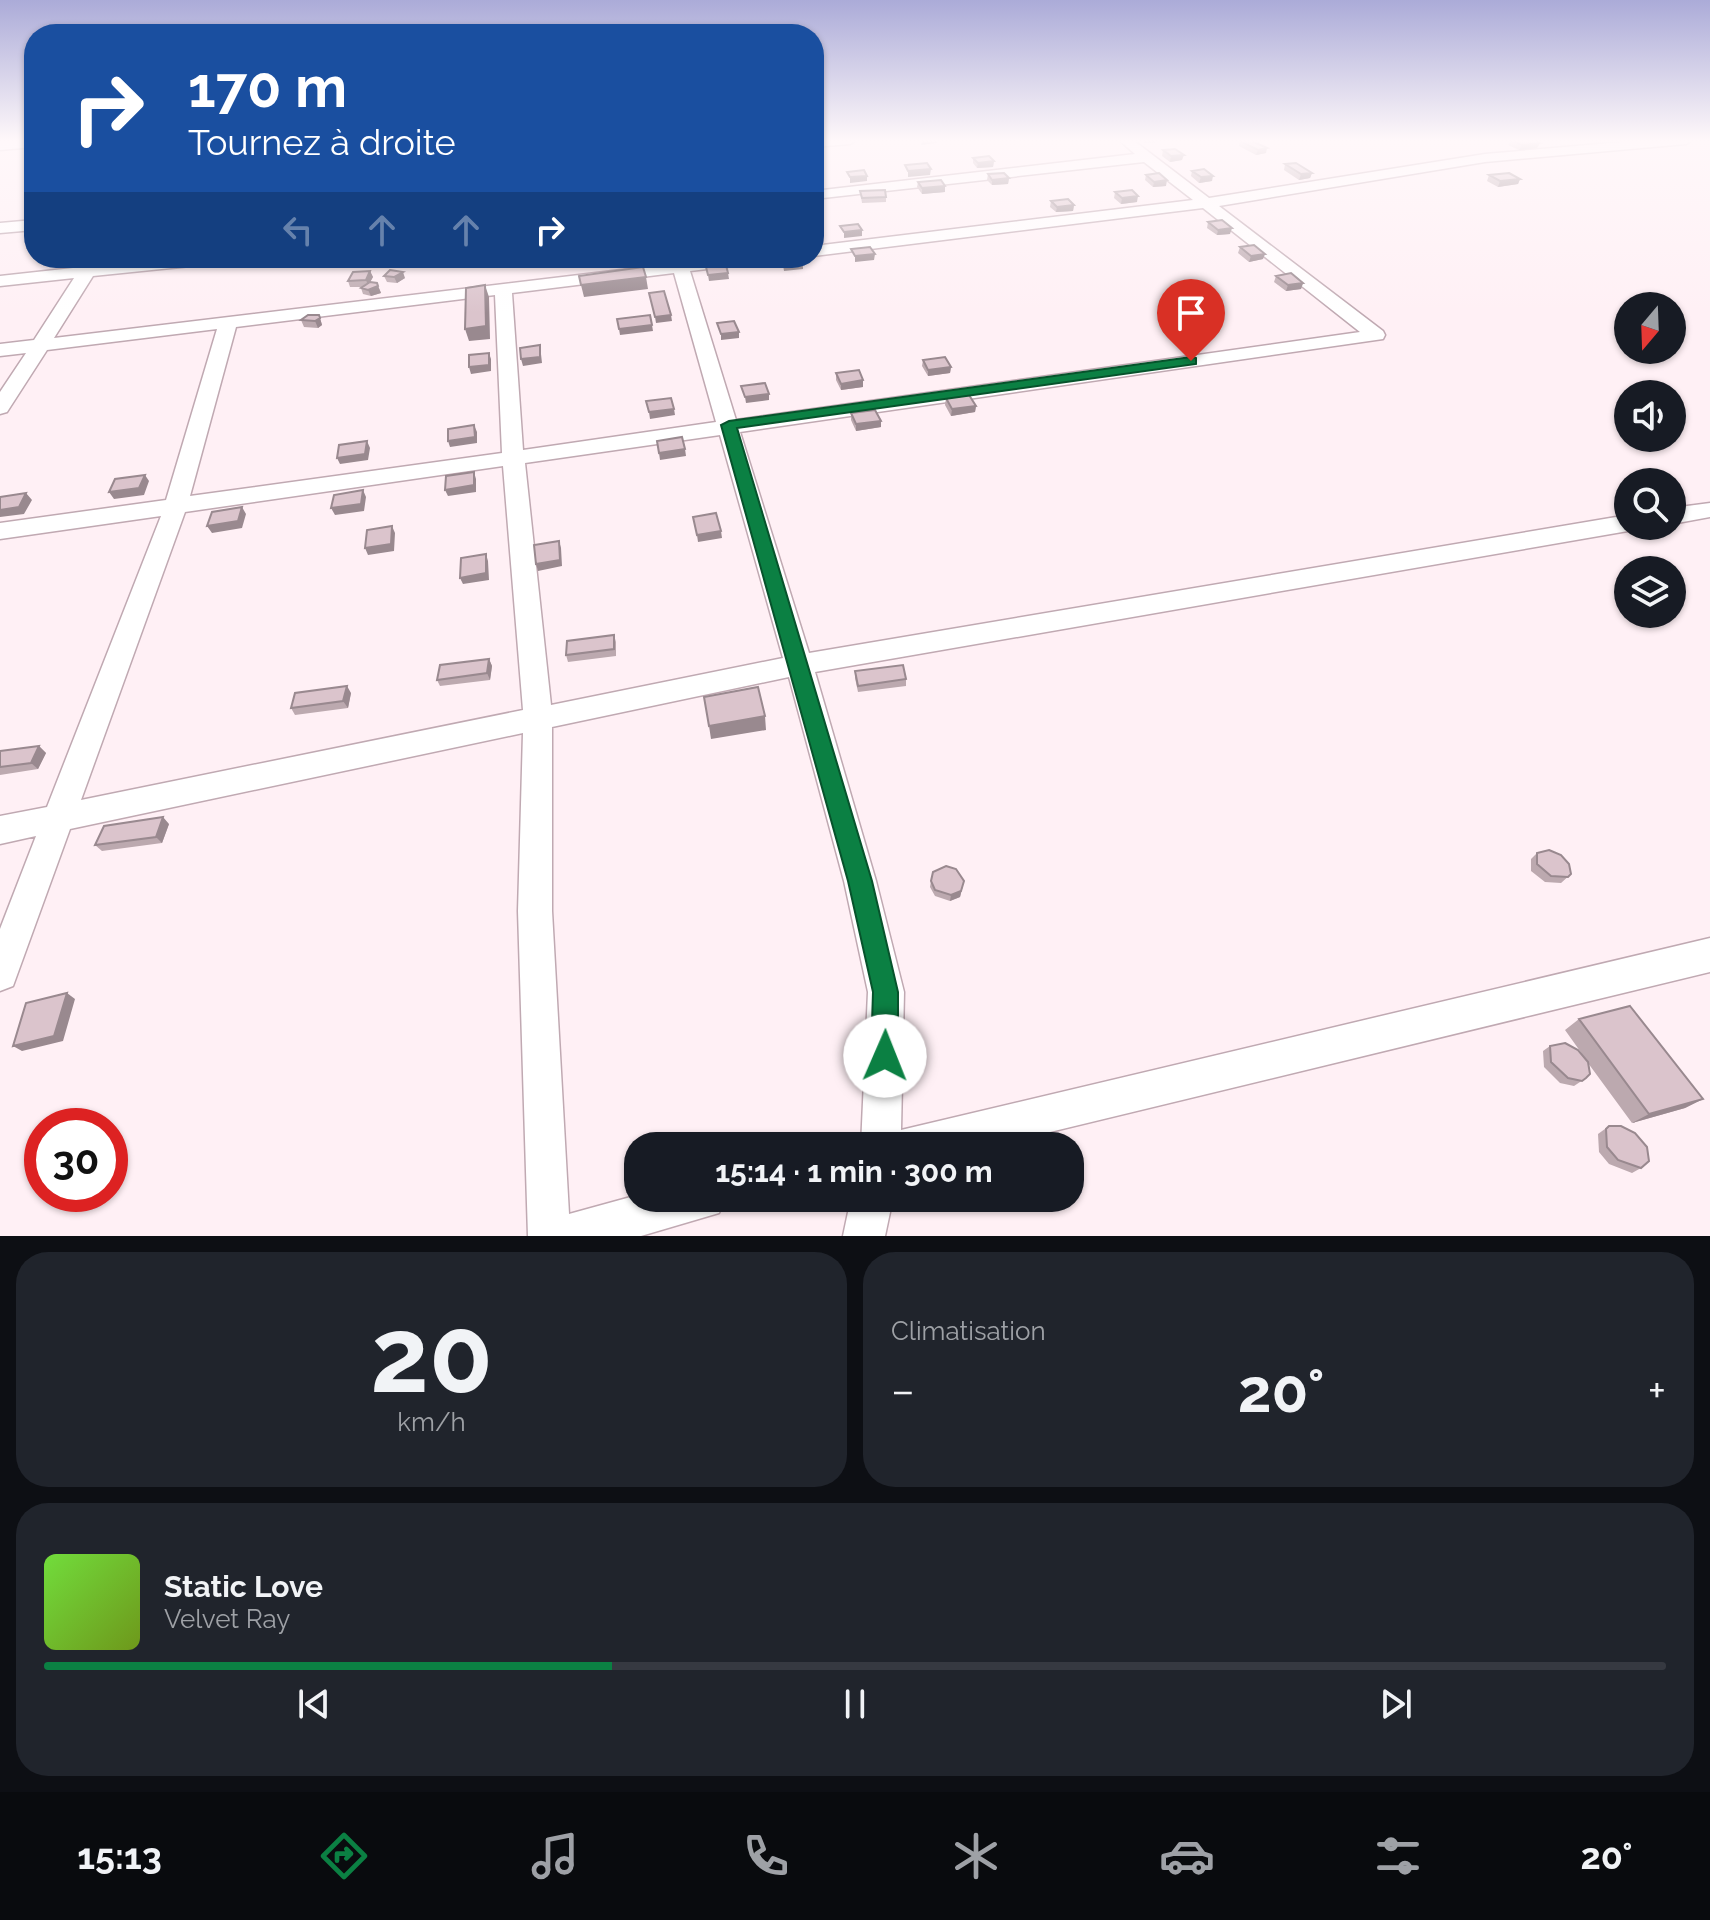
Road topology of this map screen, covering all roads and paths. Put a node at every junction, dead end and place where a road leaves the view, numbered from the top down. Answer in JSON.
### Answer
{"nodes":[{"id":1,"x":1201,"y":198,"type":"edge"},
{"id":2,"x":1241,"y":198,"type":"edge"},
{"id":3,"x":1208,"y":203,"type":"junction"},
{"id":4,"x":24,"y":226,"type":"edge"},
{"id":5,"x":0,"y":228,"type":"edge"},
{"id":6,"x":824,"y":250,"type":"edge"},
{"id":7,"x":74,"y":268,"type":"edge"},
{"id":8,"x":89,"y":268,"type":"edge"},
{"id":9,"x":646,"y":268,"type":"edge"},
{"id":10,"x":681,"y":268,"type":"edge"},
{"id":11,"x":0,"y":281,"type":"edge"},
{"id":12,"x":503,"y":290,"type":"junction"},
{"id":13,"x":228,"y":323,"type":"junction"},
{"id":14,"x":43,"y":345,"type":"junction"},
{"id":15,"x":0,"y":350,"type":"edge"},
{"id":16,"x":0,"y":408,"type":"edge"},
{"id":17,"x":729,"y":425,"type":"junction"},
{"id":18,"x":513,"y":456,"type":"junction"},
{"id":19,"x":176,"y":506,"type":"junction"},
{"id":20,"x":1710,"y":510,"type":"edge"},
{"id":21,"x":1686,"y":514,"type":"edge"},
{"id":22,"x":1614,"y":525,"type":"edge"},
{"id":23,"x":0,"y":531,"type":"edge"},
{"id":24,"x":797,"y":665,"type":"junction"},
{"id":25,"x":538,"y":719,"type":"junction"},
{"id":26,"x":60,"y":818,"type":"junction"},
{"id":27,"x":0,"y":830,"type":"edge"},
{"id":28,"x":1710,"y":955,"type":"edge"},
{"id":29,"x":0,"y":974,"type":"edge"},
{"id":30,"x":881,"y":1132,"type":"edge"},
{"id":31,"x":969,"y":1132,"type":"edge"},
{"id":32,"x":653,"y":1212,"type":"edge"},
{"id":33,"x":869,"y":1212,"type":"edge"},
{"id":34,"x":549,"y":1236,"type":"edge"},
{"id":35,"x":565,"y":1236,"type":"edge"},
{"id":36,"x":864,"y":1236,"type":"edge"}],
"edges":[{"from":1,"to":3,"type":"street"},
{"from":2,"to":3,"type":"street"},
{"from":3,"to":6,"type":"street"},
{"from":3,"to":17,"type":"street"},
{"from":4,"to":5,"type":"street"},
{"from":7,"to":11,"type":"street"},
{"from":8,"to":14,"type":"street"},
{"from":9,"to":12,"type":"street"},
{"from":10,"to":17,"type":"street"},
{"from":12,"to":13,"type":"street"},
{"from":12,"to":18,"type":"street"},
{"from":13,"to":14,"type":"street"},
{"from":13,"to":19,"type":"street"},
{"from":14,"to":15,"type":"street"},
{"from":14,"to":16,"type":"street"},
{"from":17,"to":18,"type":"street"},
{"from":17,"to":24,"type":"street"},
{"from":18,"to":19,"type":"street"},
{"from":18,"to":25,"type":"street"},
{"from":19,"to":23,"type":"street"},
{"from":19,"to":26,"type":"street"},
{"from":20,"to":21,"type":"street"},
{"from":22,"to":24,"type":"street"},
{"from":24,"to":25,"type":"street"},
{"from":24,"to":30,"type":"street"},
{"from":25,"to":26,"type":"street"},
{"from":25,"to":34,"type":"street"},
{"from":26,"to":27,"type":"street"},
{"from":26,"to":29,"type":"street"},
{"from":28,"to":31,"type":"street"},
{"from":32,"to":35,"type":"street"},
{"from":33,"to":36,"type":"street"}]}
